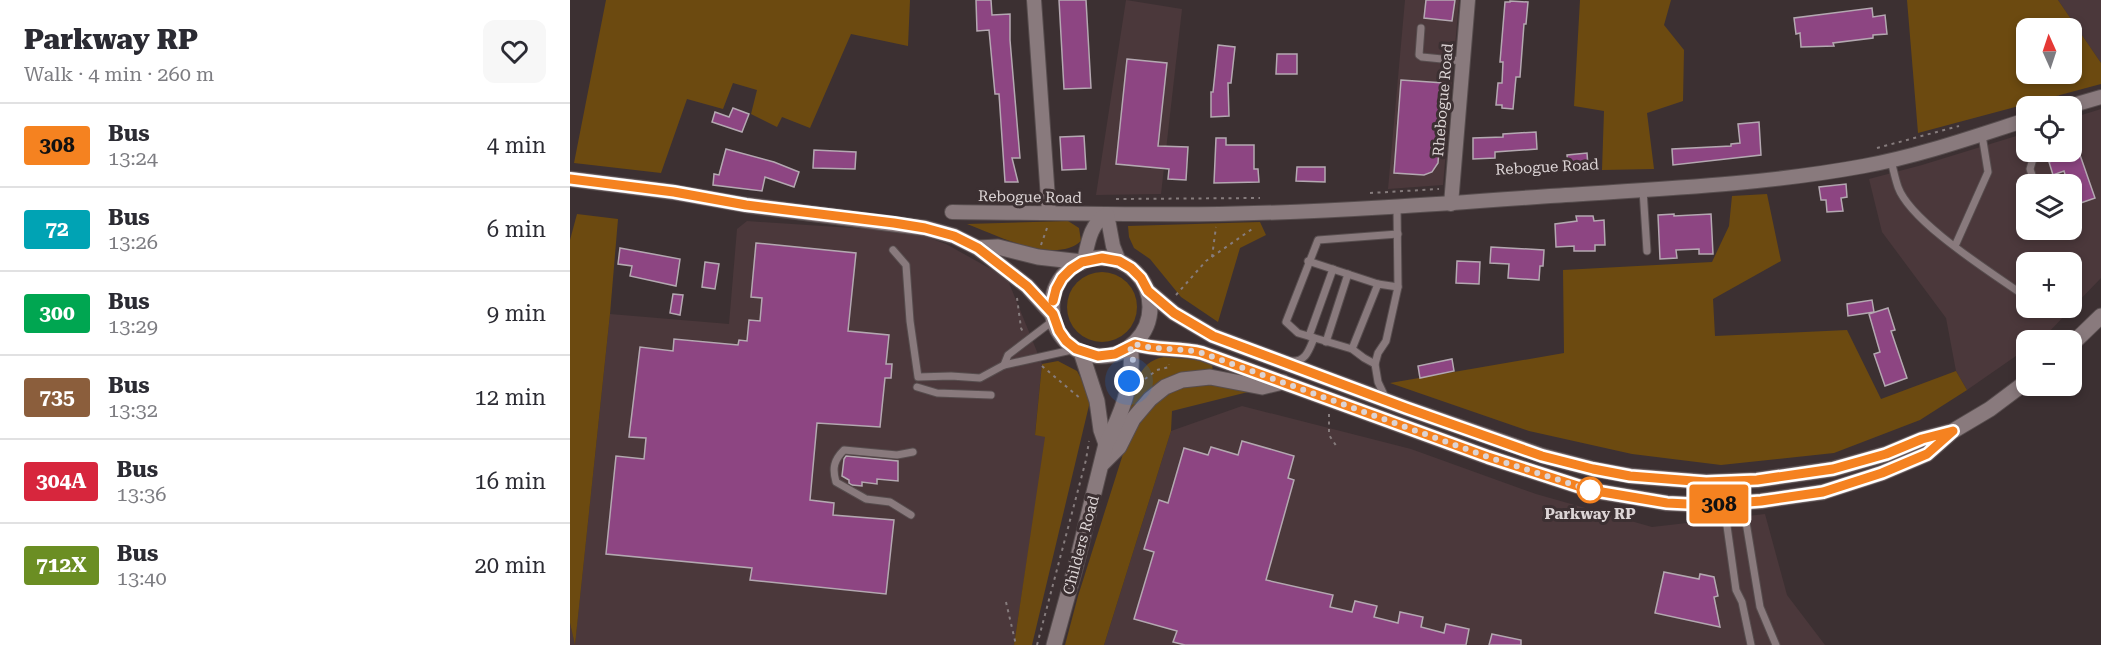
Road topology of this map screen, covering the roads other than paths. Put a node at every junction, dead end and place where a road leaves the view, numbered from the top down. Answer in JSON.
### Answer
{"nodes":[{"id":1,"x":1034,"y":0,"type":"edge"},
{"id":2,"x":1468,"y":0,"type":"edge"},
{"id":3,"x":1421,"y":28,"type":"dead end"},
{"id":4,"x":1462,"y":61,"type":"junction"},
{"id":5,"x":2101,"y":97,"type":"edge"},
{"id":6,"x":2082,"y":103,"type":"edge"},
{"id":7,"x":2016,"y":125,"type":"edge"},
{"id":8,"x":1982,"y":135,"type":"junction"},
{"id":9,"x":1891,"y":159,"type":"junction"},
{"id":10,"x":570,"y":179,"type":"edge"},
{"id":11,"x":1643,"y":190,"type":"junction"},
{"id":12,"x":1451,"y":204,"type":"junction"},
{"id":13,"x":1397,"y":207,"type":"junction"},
{"id":14,"x":952,"y":212,"type":"dead end"},
{"id":15,"x":1107,"y":214,"type":"junction"},
{"id":16,"x":1048,"y":220,"type":"junction"},
{"id":17,"x":1398,"y":234,"type":"junction"},
{"id":18,"x":1955,"y":246,"type":"junction"},
{"id":19,"x":978,"y":248,"type":"junction"},
{"id":20,"x":893,"y":250,"type":"dead end"},
{"id":21,"x":1647,"y":251,"type":"dead end"},
{"id":22,"x":1119,"y":261,"type":"junction"},
{"id":23,"x":1308,"y":261,"type":"junction"},
{"id":24,"x":1083,"y":262,"type":"junction"},
{"id":25,"x":1334,"y":269,"type":"junction"},
{"id":26,"x":1348,"y":274,"type":"junction"},
{"id":27,"x":1378,"y":284,"type":"junction"},
{"id":28,"x":1398,"y":287,"type":"junction"},
{"id":29,"x":2016,"y":290,"type":"edge"},
{"id":30,"x":1148,"y":291,"type":"junction"},
{"id":31,"x":2101,"y":316,"type":"edge"},
{"id":32,"x":1053,"y":317,"type":"junction"},
{"id":33,"x":2082,"y":334,"type":"edge"},
{"id":34,"x":1312,"y":337,"type":"junction"},
{"id":35,"x":1326,"y":342,"type":"junction"},
{"id":36,"x":1133,"y":346,"type":"junction"},
{"id":37,"x":1352,"y":349,"type":"junction"},
{"id":38,"x":1079,"y":350,"type":"junction"},
{"id":39,"x":1276,"y":360,"type":"junction"},
{"id":40,"x":1004,"y":364,"type":"junction"},
{"id":41,"x":1375,"y":364,"type":"junction"},
{"id":42,"x":1283,"y":382,"type":"junction"},
{"id":43,"x":917,"y":387,"type":"dead end"},
{"id":44,"x":2016,"y":390,"type":"edge"},
{"id":45,"x":991,"y":395,"type":"dead end"},
{"id":46,"x":1388,"y":401,"type":"junction"},
{"id":47,"x":1953,"y":431,"type":"junction"},
{"id":48,"x":1106,"y":444,"type":"junction"},
{"id":49,"x":913,"y":452,"type":"dead end"},
{"id":50,"x":1103,"y":463,"type":"junction"},
{"id":51,"x":1732,"y":482,"type":"junction"},
{"id":52,"x":1735,"y":503,"type":"junction"},
{"id":53,"x":911,"y":515,"type":"dead end"},
{"id":54,"x":1054,"y":645,"type":"edge"},
{"id":55,"x":1751,"y":645,"type":"edge"},
{"id":56,"x":1776,"y":645,"type":"edge"}],
"edges":[{"from":1,"to":16,"type":"street"},
{"from":2,"to":4,"type":"street","name":"Rhebogue Road"},
{"from":3,"to":4,"type":"lane"},
{"from":4,"to":12,"type":"street","name":"Rhebogue Road"},
{"from":5,"to":6,"type":"street"},
{"from":7,"to":8,"type":"street","name":"Rebogue Road"},
{"from":8,"to":9,"type":"street","name":"Rebogue Road"},
{"from":8,"to":18,"type":"lane"},
{"from":9,"to":11,"type":"street","name":"Rebogue Road"},
{"from":9,"to":18,"type":"lane"},
{"from":10,"to":19,"type":"main road"},
{"from":11,"to":12,"type":"street","name":"Rebogue Road"},
{"from":11,"to":21,"type":"lane"},
{"from":12,"to":13,"type":"street","name":"Rebogue Road"},
{"from":13,"to":15,"type":"street","name":"Rebogue Road"},
{"from":13,"to":17,"type":"lane"},
{"from":14,"to":16,"type":"street","name":"Rebogue Road"},
{"from":15,"to":16,"type":"street","name":"Rebogue Road"},
{"from":15,"to":22,"type":"street"},
{"from":15,"to":24,"type":"street","name":"Rebogue Road"},
{"from":17,"to":23,"type":"lane"},
{"from":17,"to":28,"type":"lane"},
{"from":18,"to":29,"type":"lane"},
{"from":19,"to":24,"type":"main road"},
{"from":19,"to":32,"type":"main road"},
{"from":20,"to":40,"type":"lane"},
{"from":22,"to":24,"type":"main road"},
{"from":22,"to":30,"type":"main road"},
{"from":23,"to":25,"type":"lane"},
{"from":23,"to":34,"type":"lane"},
{"from":24,"to":32,"type":"main road"},
{"from":25,"to":26,"type":"lane"},
{"from":25,"to":34,"type":"lane"},
{"from":26,"to":27,"type":"lane"},
{"from":26,"to":35,"type":"lane"},
{"from":27,"to":28,"type":"lane"},
{"from":27,"to":37,"type":"lane"},
{"from":28,"to":41,"type":"lane"},
{"from":30,"to":36,"type":"main road"},
{"from":30,"to":39,"type":"main road"},
{"from":31,"to":33,"type":"main road"},
{"from":32,"to":38,"type":"main road"},
{"from":32,"to":40,"type":"lane"},
{"from":34,"to":35,"type":"lane"},
{"from":34,"to":39,"type":"lane"},
{"from":35,"to":37,"type":"lane"},
{"from":36,"to":38,"type":"main road"},
{"from":36,"to":42,"type":"main road"},
{"from":36,"to":48,"type":"main road","name":"Childers Road"},
{"from":37,"to":41,"type":"lane"},
{"from":38,"to":40,"type":"lane"},
{"from":38,"to":48,"type":"main road","name":"Childers Road"},
{"from":39,"to":46,"type":"main road"},
{"from":41,"to":46,"type":"lane"},
{"from":42,"to":50,"type":"main road"},
{"from":42,"to":52,"type":"main road"},
{"from":43,"to":45,"type":"lane"},
{"from":44,"to":47,"type":"main road"},
{"from":46,"to":51,"type":"main road"},
{"from":47,"to":51,"type":"main road"},
{"from":47,"to":52,"type":"main road"},
{"from":48,"to":50,"type":"main road","name":"Childers Road"},
{"from":49,"to":53,"type":"lane"},
{"from":50,"to":54,"type":"main road","name":"Childers Road"},
{"from":51,"to":52,"type":"lane"},
{"from":52,"to":55,"type":"lane"},
{"from":52,"to":56,"type":"lane"}]}
